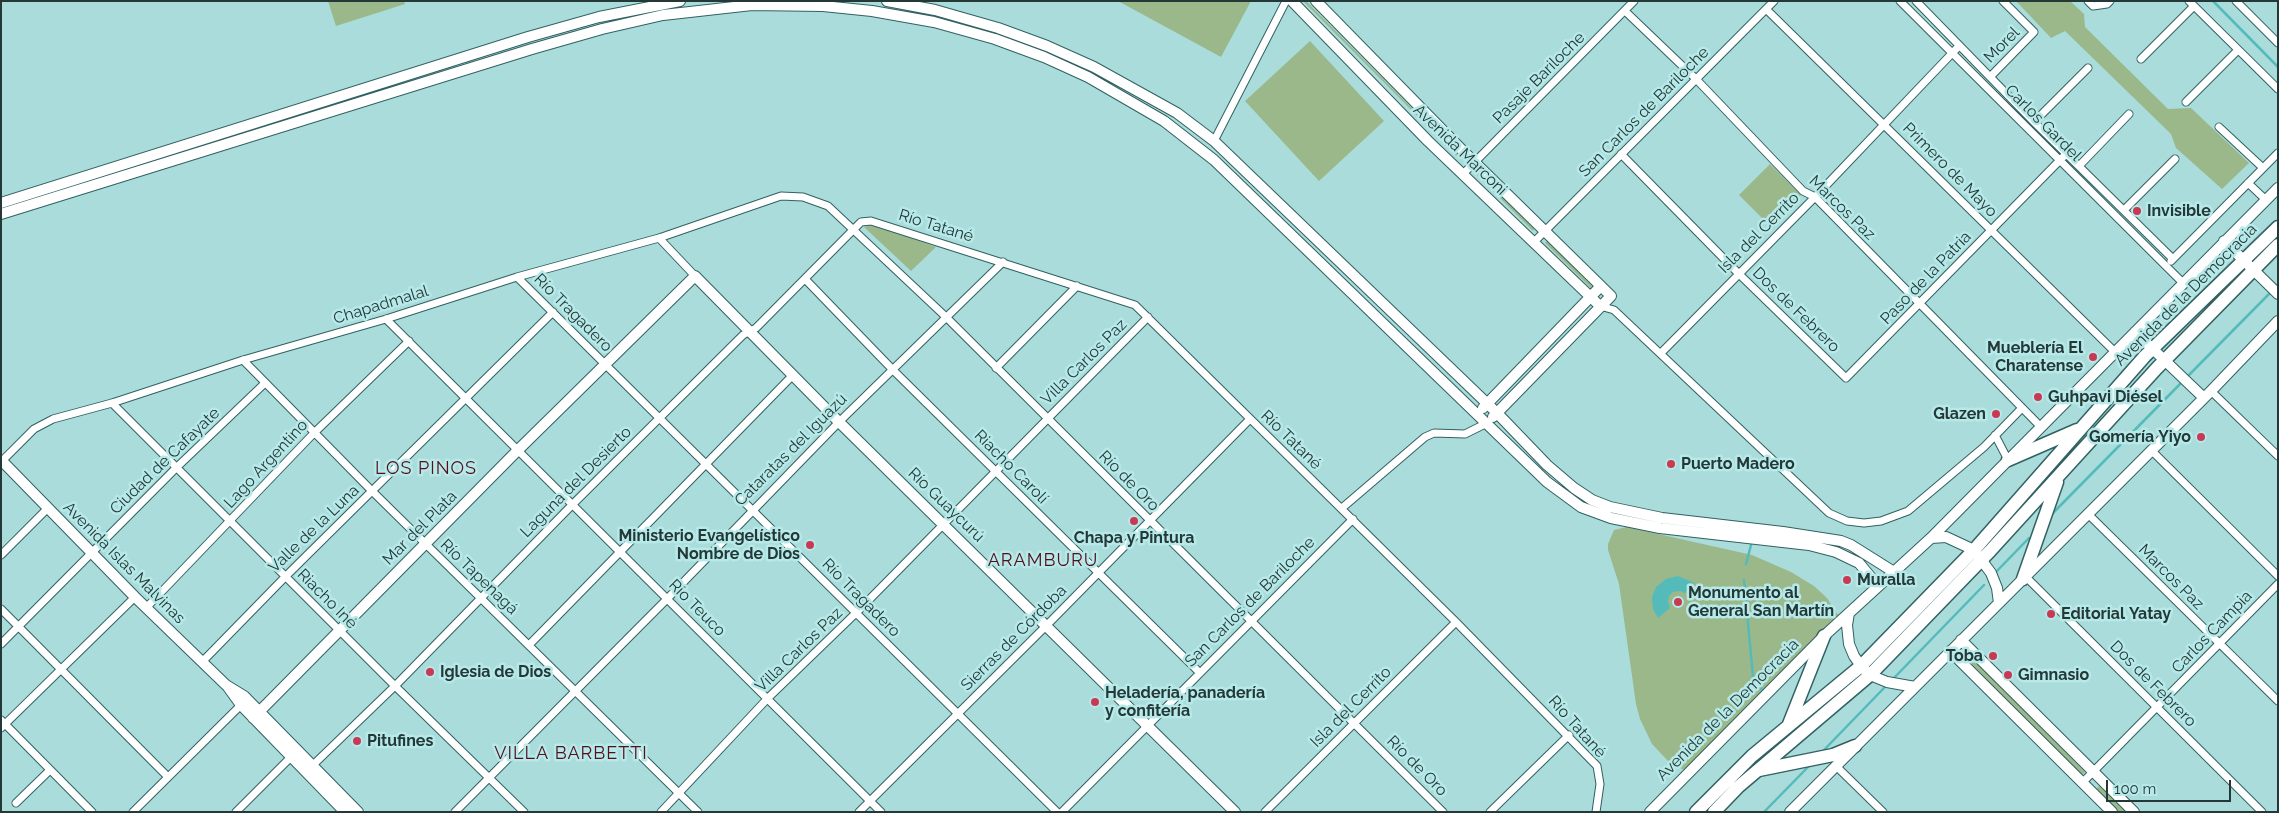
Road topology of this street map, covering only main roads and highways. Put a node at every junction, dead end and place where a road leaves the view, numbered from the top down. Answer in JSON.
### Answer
{"nodes":[{"id":1,"x":2278,"y":227,"type":"edge"},
{"id":2,"x":2278,"y":245,"type":"edge"},
{"id":3,"x":2082,"y":428,"type":"junction"},
{"id":4,"x":2008,"y":460,"type":"road end"},
{"id":5,"x":2060,"y":473,"type":"junction"},
{"id":6,"x":1978,"y":555,"type":"junction"},
{"id":7,"x":2024,"y":578,"type":"road end"},
{"id":8,"x":1824,"y":636,"type":"road end"},
{"id":9,"x":1866,"y":670,"type":"junction"},
{"id":10,"x":1789,"y":725,"type":"junction"},
{"id":11,"x":1855,"y":746,"type":"road end"},
{"id":12,"x":1757,"y":771,"type":"junction"},
{"id":13,"x":1696,"y":812,"type":"edge"},
{"id":14,"x":1714,"y":812,"type":"edge"}],
"edges":[{"from":1,"to":3,"type":"highway","name":"Avenida de la Democracia"},
{"from":2,"to":5,"type":"highway","name":"Avenida de la Democracia"},
{"from":3,"to":4,"type":"highway"},
{"from":3,"to":6,"type":"highway","name":"Avenida de la Democracia"},
{"from":5,"to":6,"type":"highway","name":"Avenida de la Democracia"},
{"from":5,"to":7,"type":"highway"},
{"from":6,"to":9,"type":"highway","name":"Avenida de la Democracia"},
{"from":8,"to":10,"type":"highway"},
{"from":9,"to":10,"type":"highway","name":"Avenida de la Democracia"},
{"from":9,"to":12,"type":"highway","name":"Avenida de la Democracia"},
{"from":10,"to":13,"type":"highway","name":"Avenida de la Democracia"},
{"from":11,"to":12,"type":"highway"},
{"from":12,"to":14,"type":"highway","name":"Avenida de la Democracia"}]}
